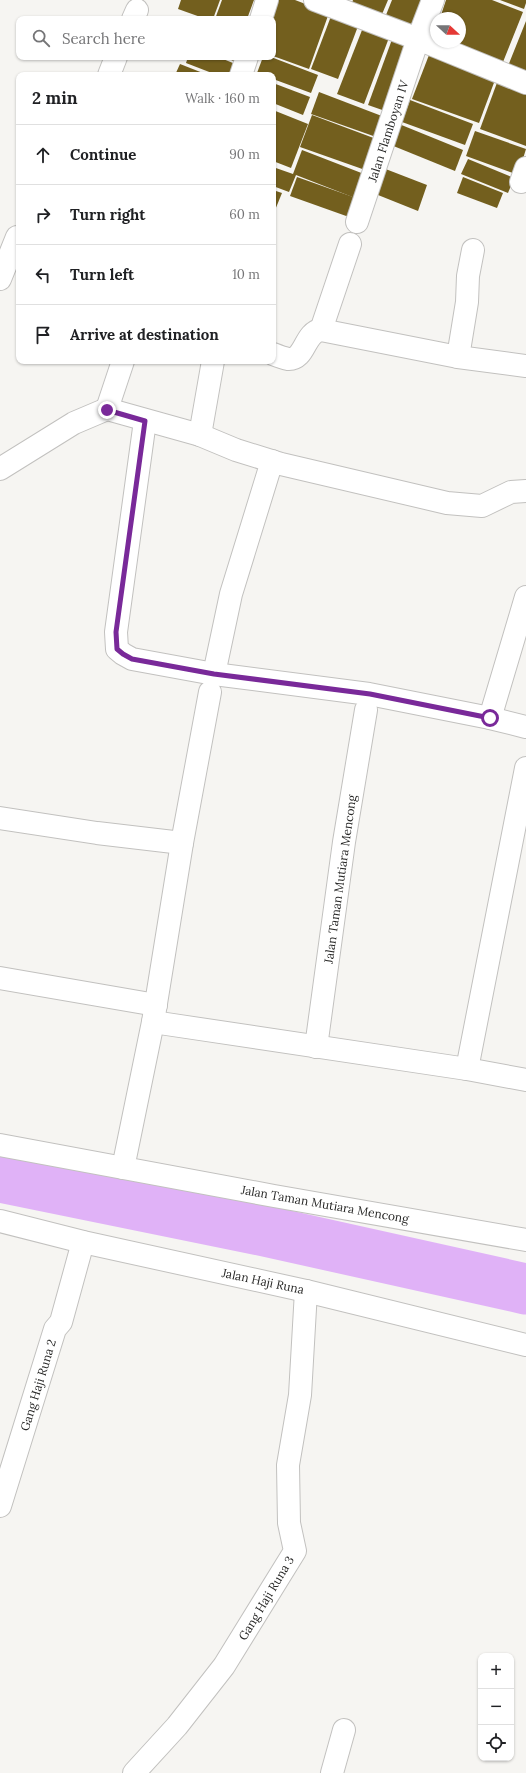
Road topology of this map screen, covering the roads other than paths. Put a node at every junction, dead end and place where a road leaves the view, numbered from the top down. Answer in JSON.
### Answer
{"nodes":[{"id":1,"x":267,"y":0,"type":"edge"},
{"id":2,"x":315,"y":0,"type":"edge"},
{"id":3,"x":433,"y":0,"type":"edge"},
{"id":4,"x":262,"y":16,"type":"edge"},
{"id":5,"x":418,"y":39,"type":"junction"},
{"id":6,"x":115,"y":60,"type":"edge"},
{"id":7,"x":246,"y":60,"type":"edge"},
{"id":8,"x":109,"y":72,"type":"edge"},
{"id":9,"x":242,"y":72,"type":"edge"},
{"id":10,"x":526,"y":83,"type":"edge"},
{"id":11,"x":357,"y":222,"type":"dead end"},
{"id":12,"x":12,"y":236,"type":"edge"},
{"id":13,"x":350,"y":244,"type":"dead end"},
{"id":14,"x":473,"y":250,"type":"dead end"},
{"id":15,"x":0,"y":280,"type":"edge"},
{"id":16,"x":321,"y":330,"type":"junction"},
{"id":17,"x":276,"y":355,"type":"edge"},
{"id":18,"x":458,"y":357,"type":"junction"},
{"id":19,"x":122,"y":364,"type":"edge"},
{"id":20,"x":212,"y":364,"type":"edge"},
{"id":21,"x":526,"y":366,"type":"edge"},
{"id":22,"x":107,"y":410,"type":"junction"},
{"id":23,"x":145,"y":421,"type":"junction"},
{"id":24,"x":200,"y":435,"type":"junction"},
{"id":25,"x":272,"y":461,"type":"junction"},
{"id":26,"x":0,"y":469,"type":"edge"},
{"id":27,"x":526,"y":491,"type":"edge"},
{"id":28,"x":526,"y":597,"type":"edge"},
{"id":29,"x":212,"y":683,"type":"junction"},
{"id":30,"x":366,"y":710,"type":"dead end"},
{"id":31,"x":490,"y":718,"type":"junction"},
{"id":32,"x":526,"y":727,"type":"edge"},
{"id":33,"x":526,"y":768,"type":"edge"},
{"id":34,"x":0,"y":818,"type":"edge"},
{"id":35,"x":182,"y":843,"type":"junction"},
{"id":36,"x":0,"y":978,"type":"edge"},
{"id":37,"x":155,"y":1013,"type":"junction"},
{"id":38,"x":316,"y":1048,"type":"junction"},
{"id":39,"x":467,"y":1069,"type":"junction"},
{"id":40,"x":526,"y":1080,"type":"edge"},
{"id":41,"x":0,"y":1145,"type":"edge"},
{"id":42,"x":123,"y":1168,"type":"junction"},
{"id":43,"x":0,"y":1222,"type":"edge"},
{"id":44,"x":526,"y":1240,"type":"edge"},
{"id":45,"x":83,"y":1242,"type":"junction"},
{"id":46,"x":306,"y":1291,"type":"junction"},
{"id":47,"x":526,"y":1345,"type":"edge"},
{"id":48,"x":0,"y":1506,"type":"edge"},
{"id":49,"x":344,"y":1730,"type":"dead end"},
{"id":50,"x":134,"y":1773,"type":"edge"},
{"id":51,"x":332,"y":1773,"type":"edge"}],
"edges":[{"from":1,"to":4,"type":"street"},
{"from":2,"to":5,"type":"street"},
{"from":3,"to":5,"type":"street","name":"Jalan Flamboyan IV"},
{"from":5,"to":10,"type":"street"},
{"from":5,"to":11,"type":"street","name":"Jalan Flamboyan IV"},
{"from":6,"to":8,"type":"street"},
{"from":7,"to":9,"type":"street"},
{"from":12,"to":15,"type":"street"},
{"from":13,"to":16,"type":"street"},
{"from":14,"to":18,"type":"street"},
{"from":16,"to":17,"type":"street"},
{"from":16,"to":18,"type":"street"},
{"from":18,"to":21,"type":"street"},
{"from":19,"to":22,"type":"street"},
{"from":20,"to":24,"type":"street"},
{"from":22,"to":23,"type":"street"},
{"from":22,"to":26,"type":"street"},
{"from":23,"to":24,"type":"street"},
{"from":23,"to":29,"type":"street"},
{"from":24,"to":25,"type":"street"},
{"from":25,"to":27,"type":"street"},
{"from":25,"to":29,"type":"street"},
{"from":28,"to":31,"type":"street"},
{"from":29,"to":31,"type":"street"},
{"from":29,"to":35,"type":"street"},
{"from":30,"to":38,"type":"street","name":"Jalan Taman Mutiara Mencong"},
{"from":31,"to":32,"type":"street"},
{"from":33,"to":39,"type":"street"},
{"from":34,"to":35,"type":"street"},
{"from":35,"to":37,"type":"street"},
{"from":36,"to":37,"type":"street"},
{"from":37,"to":38,"type":"street"},
{"from":37,"to":42,"type":"street"},
{"from":38,"to":39,"type":"street"},
{"from":39,"to":40,"type":"street"},
{"from":41,"to":42,"type":"street","name":"Jalan Taman Mutiara Mencong"},
{"from":42,"to":44,"type":"street","name":"Jalan Taman Mutiara Mencong"},
{"from":43,"to":45,"type":"street","name":"Jalan Haji Runa"},
{"from":45,"to":46,"type":"street","name":"Jalan Haji Runa"},
{"from":45,"to":48,"type":"street","name":"Gang Haji Runa 2"},
{"from":46,"to":47,"type":"street","name":"Jalan Haji Runa"},
{"from":46,"to":50,"type":"street","name":"Gang Haji Runa 3"},
{"from":49,"to":51,"type":"street"}]}
